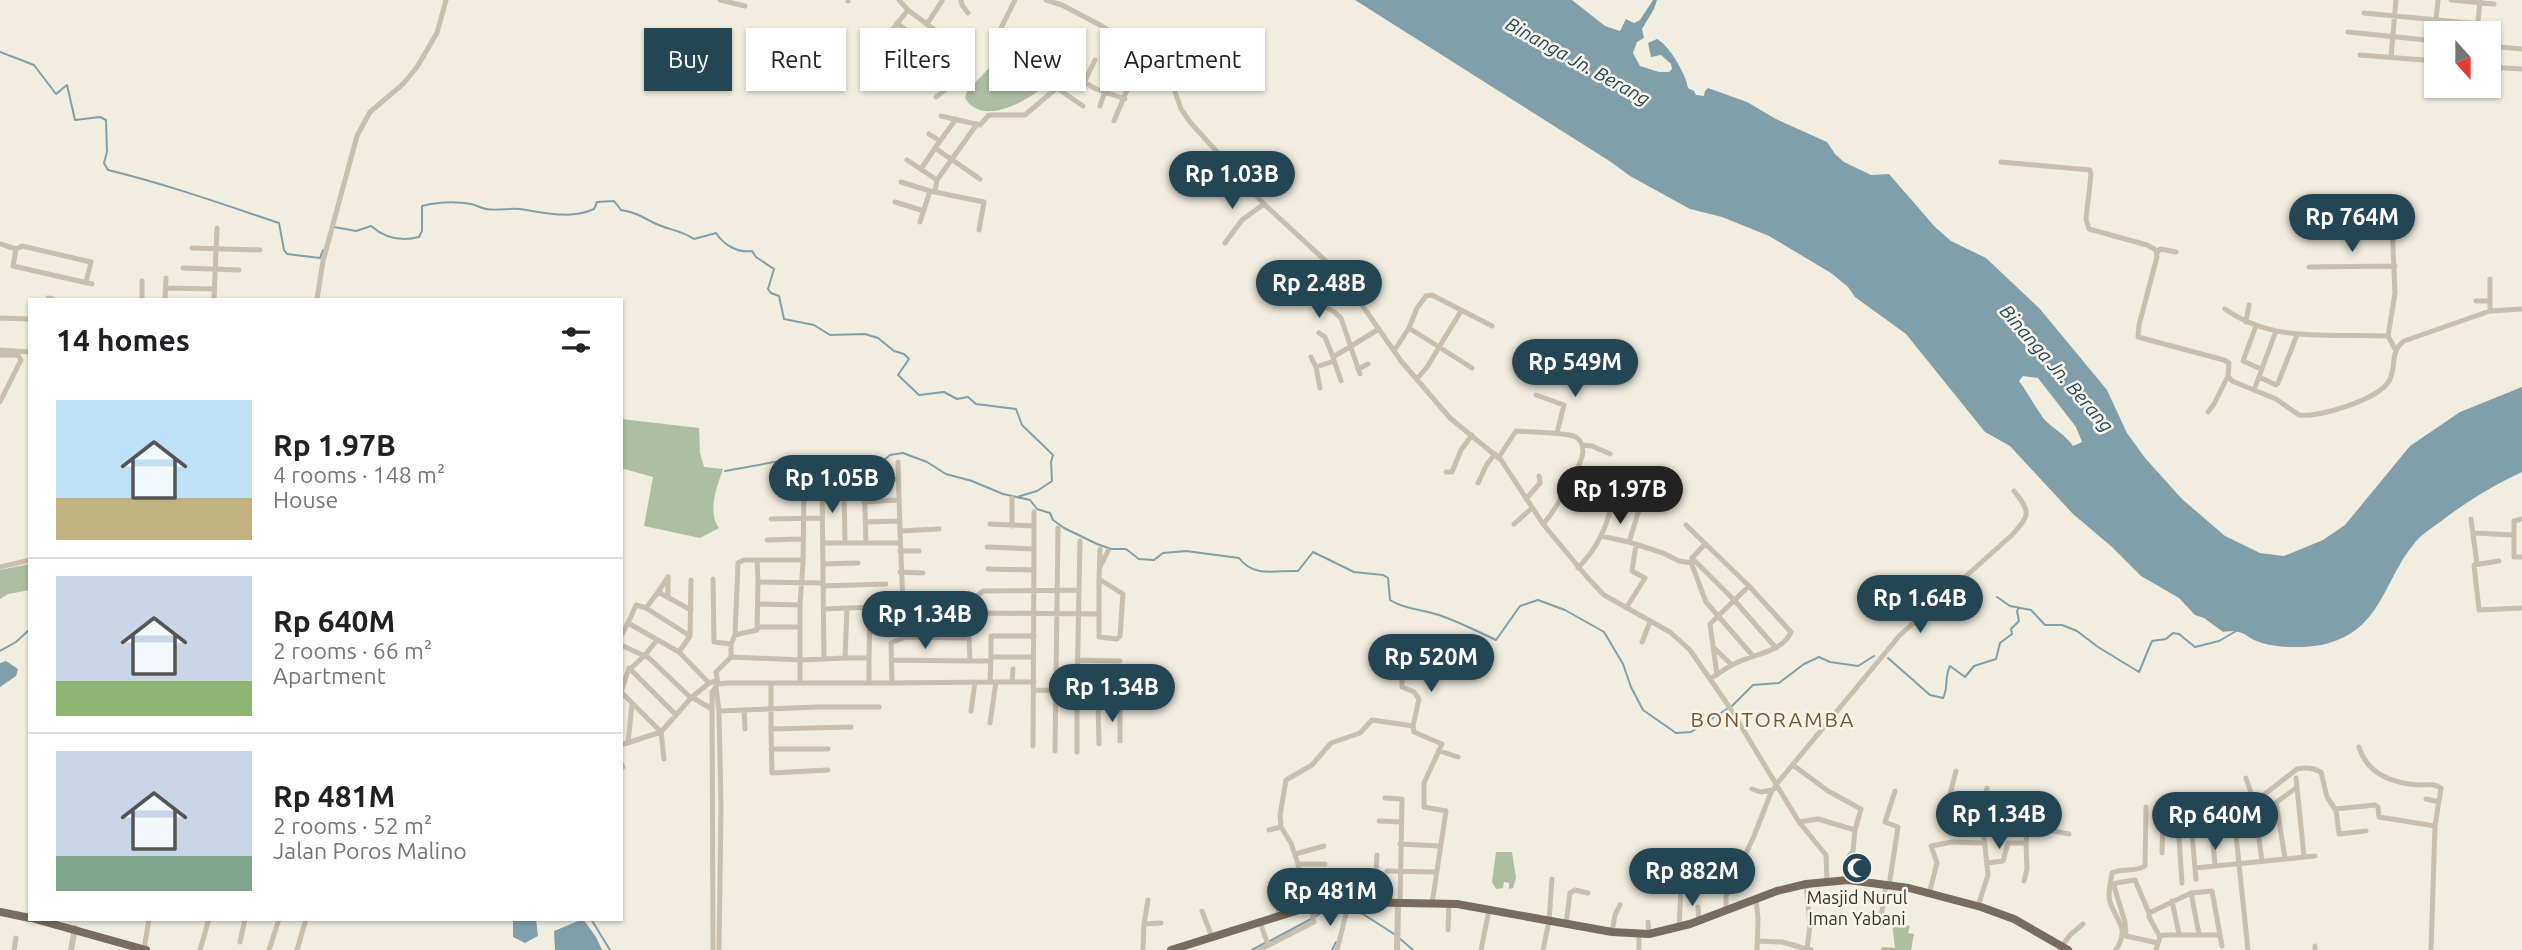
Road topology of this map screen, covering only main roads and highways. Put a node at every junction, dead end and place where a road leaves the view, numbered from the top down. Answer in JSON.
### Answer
{"nodes":[{"id":1,"x":0,"y":912,"type":"edge"},
{"id":2,"x":28,"y":917,"type":"edge"},
{"id":3,"x":45,"y":921,"type":"edge"},
{"id":4,"x":146,"y":947,"type":"edge"},
{"id":5,"x":2065,"y":948,"type":"edge"},
{"id":6,"x":1177,"y":949,"type":"edge"}],
"edges":[{"from":1,"to":2,"type":"main road"},
{"from":3,"to":4,"type":"main road"},
{"from":5,"to":6,"type":"main road"}]}
